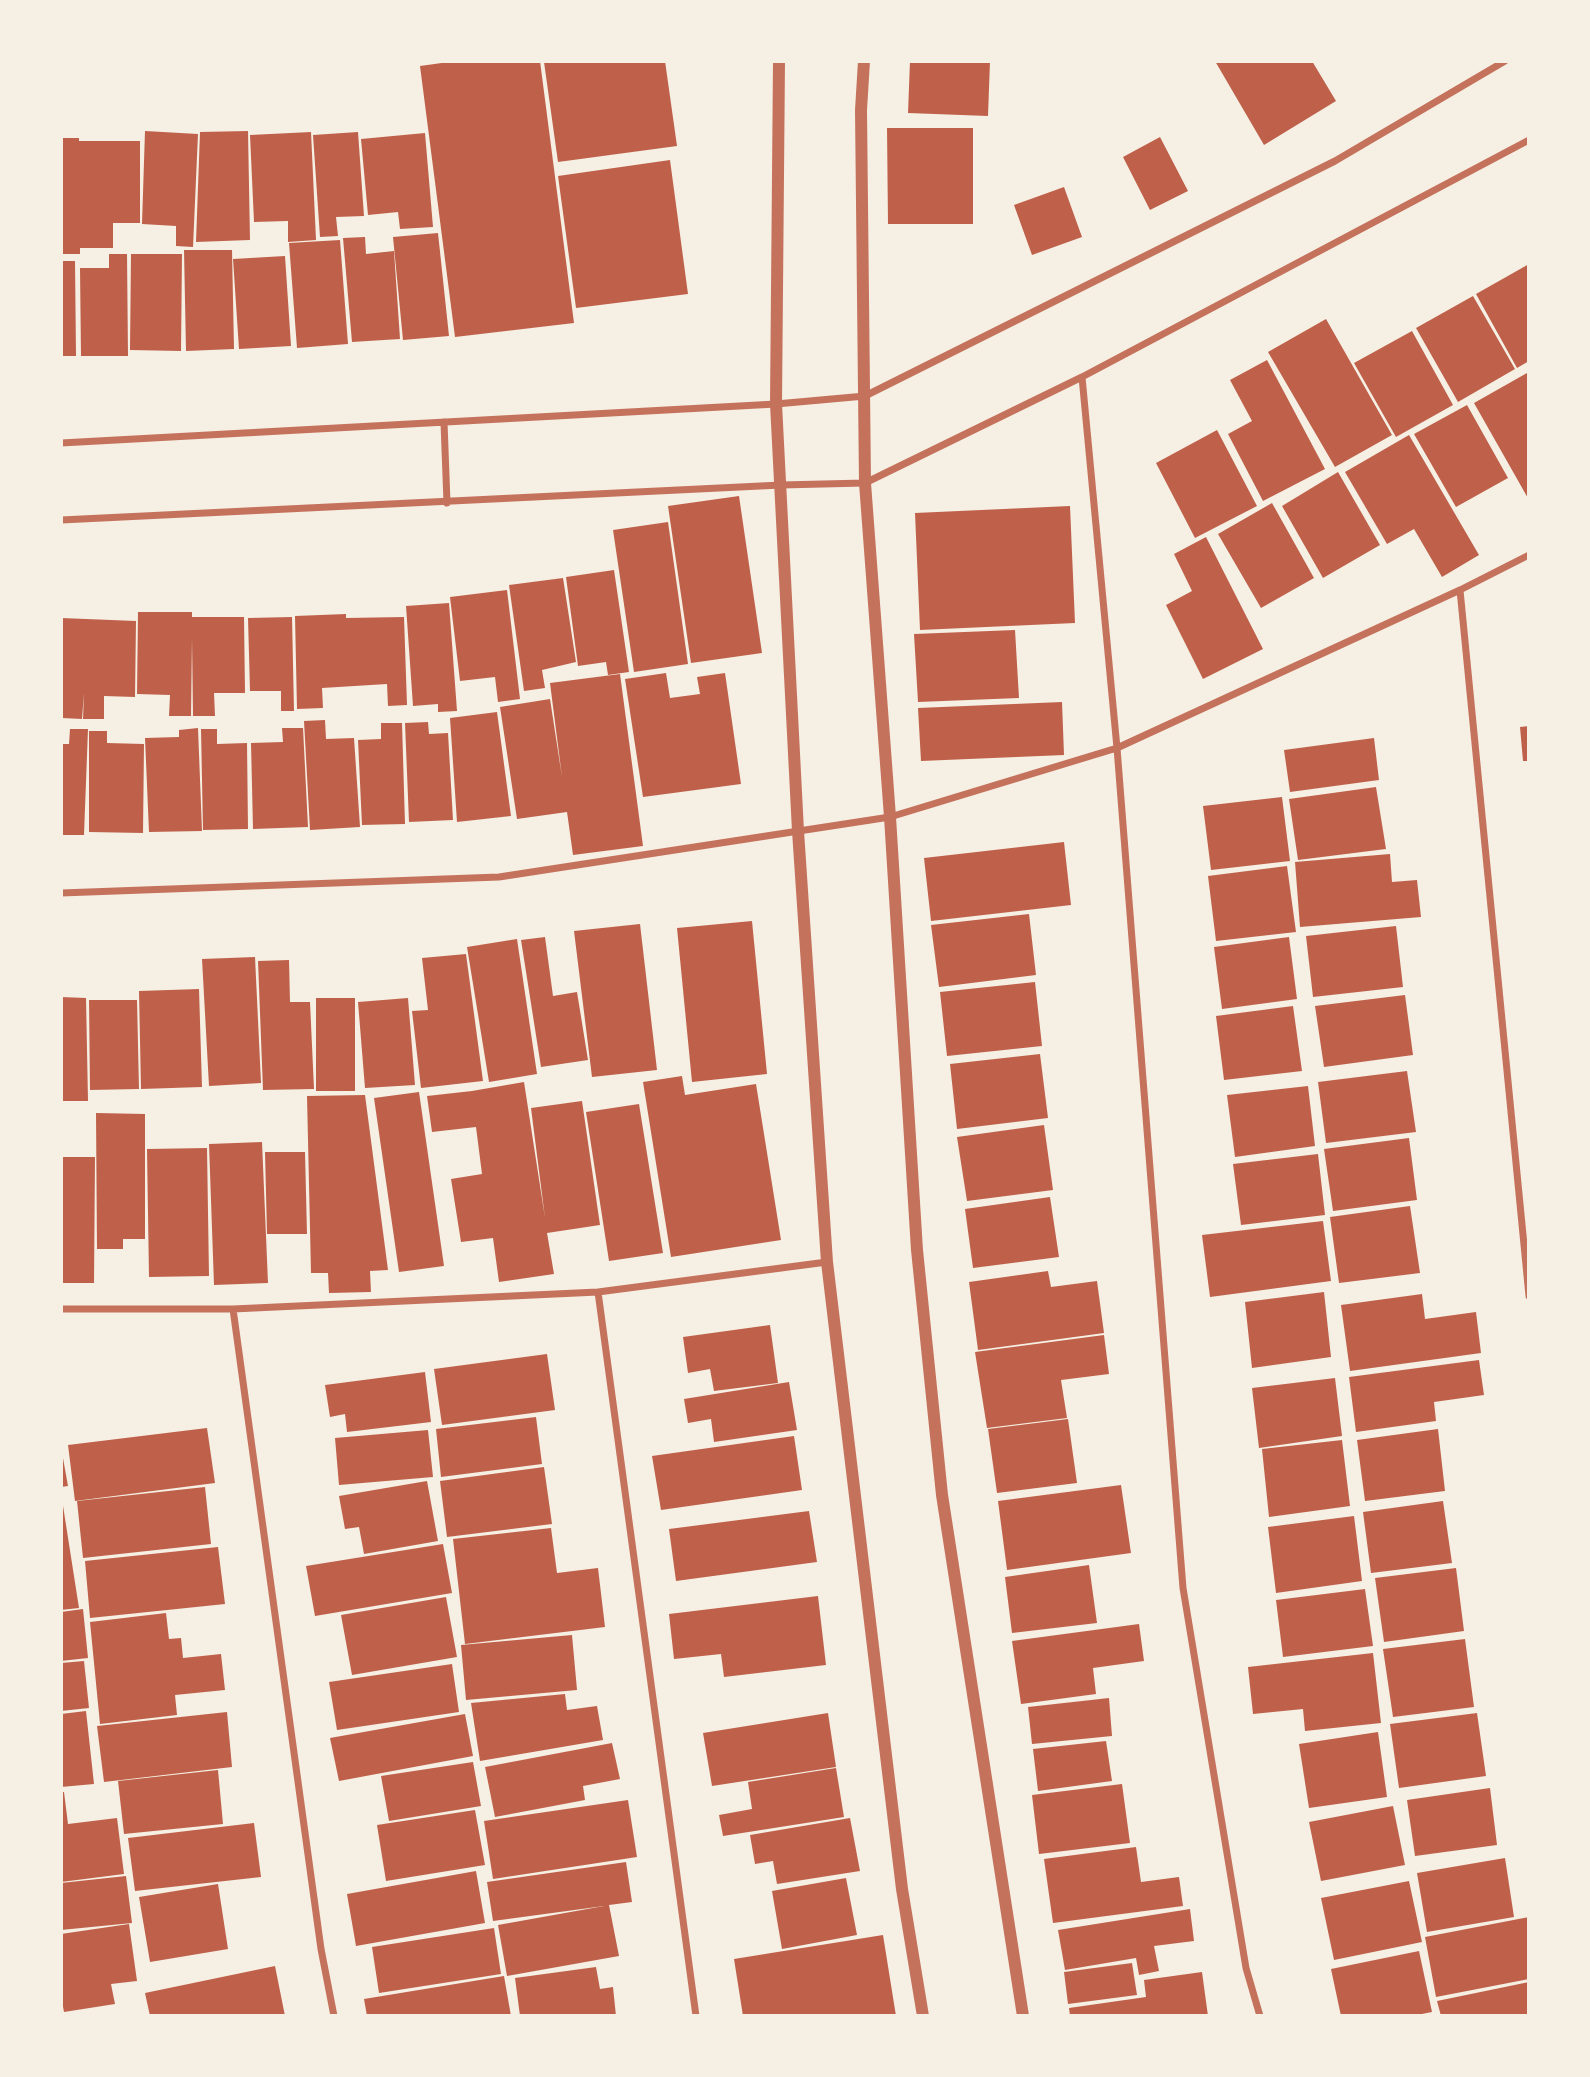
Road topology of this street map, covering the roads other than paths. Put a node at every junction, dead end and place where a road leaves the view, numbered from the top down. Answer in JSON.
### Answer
{"nodes":[{"id":1,"x":779,"y":61,"type":"edge"},
{"id":2,"x":864,"y":61,"type":"edge"},
{"id":3,"x":1505,"y":61,"type":"edge"},
{"id":4,"x":1529,"y":140,"type":"edge"},
{"id":5,"x":1082,"y":377,"type":"junction"},
{"id":6,"x":865,"y":396,"type":"junction"},
{"id":7,"x":776,"y":404,"type":"junction"},
{"id":8,"x":444,"y":422,"type":"junction"},
{"id":9,"x":61,"y":443,"type":"edge"},
{"id":10,"x":865,"y":483,"type":"junction"},
{"id":11,"x":781,"y":485,"type":"junction"},
{"id":12,"x":447,"y":503,"type":"junction"},
{"id":13,"x":61,"y":520,"type":"edge"},
{"id":14,"x":1529,"y":555,"type":"edge"},
{"id":15,"x":1460,"y":590,"type":"junction"},
{"id":16,"x":1117,"y":748,"type":"junction"},
{"id":17,"x":890,"y":817,"type":"junction"},
{"id":18,"x":798,"y":831,"type":"junction"},
{"id":19,"x":61,"y":893,"type":"edge"},
{"id":20,"x":827,"y":1262,"type":"junction"},
{"id":21,"x":598,"y":1292,"type":"junction"},
{"id":22,"x":1529,"y":1296,"type":"edge"},
{"id":23,"x":61,"y":1309,"type":"edge"},
{"id":24,"x":233,"y":1309,"type":"junction"},
{"id":25,"x":334,"y":2016,"type":"edge"},
{"id":26,"x":696,"y":2016,"type":"edge"},
{"id":27,"x":923,"y":2016,"type":"edge"},
{"id":28,"x":1023,"y":2016,"type":"edge"},
{"id":29,"x":1260,"y":2016,"type":"edge"}],
"edges":[{"from":1,"to":7,"type":"street"},
{"from":2,"to":6,"type":"street"},
{"from":3,"to":6,"type":"street"},
{"from":4,"to":5,"type":"street"},
{"from":5,"to":10,"type":"street"},
{"from":5,"to":16,"type":"street"},
{"from":6,"to":7,"type":"street"},
{"from":6,"to":10,"type":"street"},
{"from":7,"to":8,"type":"street"},
{"from":7,"to":11,"type":"street"},
{"from":8,"to":9,"type":"street"},
{"from":8,"to":12,"type":"street"},
{"from":10,"to":11,"type":"street"},
{"from":10,"to":17,"type":"street"},
{"from":11,"to":12,"type":"street"},
{"from":11,"to":18,"type":"street"},
{"from":12,"to":13,"type":"street"},
{"from":14,"to":15,"type":"street"},
{"from":15,"to":16,"type":"street"},
{"from":15,"to":22,"type":"street"},
{"from":16,"to":17,"type":"street"},
{"from":16,"to":29,"type":"street"},
{"from":17,"to":18,"type":"street"},
{"from":17,"to":28,"type":"street"},
{"from":18,"to":19,"type":"street"},
{"from":18,"to":20,"type":"street"},
{"from":20,"to":21,"type":"street"},
{"from":20,"to":27,"type":"street"},
{"from":21,"to":24,"type":"street"},
{"from":21,"to":26,"type":"street"},
{"from":23,"to":24,"type":"street"},
{"from":24,"to":25,"type":"street"}]}
